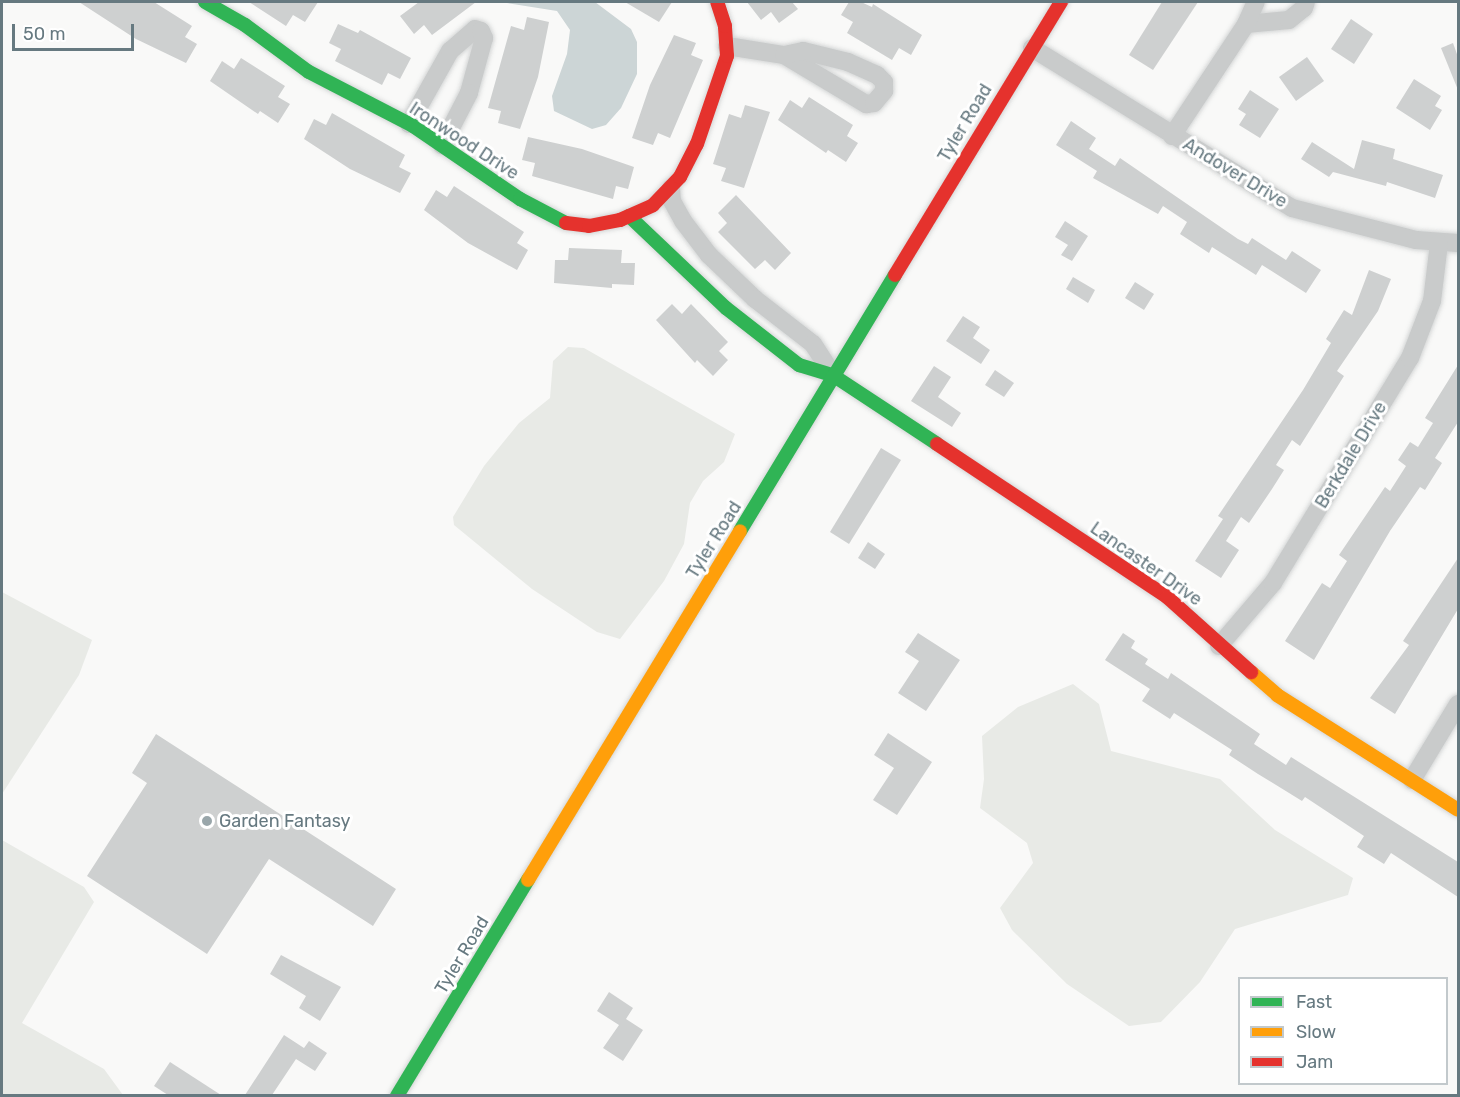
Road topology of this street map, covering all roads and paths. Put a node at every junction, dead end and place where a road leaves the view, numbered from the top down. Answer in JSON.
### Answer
{"nodes":[{"id":1,"x":204,"y":2,"type":"edge"},
{"id":2,"x":717,"y":2,"type":"edge"},
{"id":3,"x":1061,"y":2,"type":"edge"},
{"id":4,"x":1256,"y":2,"type":"edge"},
{"id":5,"x":1306,"y":2,"type":"edge"},
{"id":6,"x":1246,"y":24,"type":"junction"},
{"id":7,"x":728,"y":46,"type":"junction"},
{"id":8,"x":1032,"y":48,"type":"junction"},
{"id":9,"x":784,"y":55,"type":"junction"},
{"id":10,"x":409,"y":124,"type":"junction"},
{"id":11,"x":1172,"y":136,"type":"junction"},
{"id":12,"x":442,"y":145,"type":"junction"},
{"id":13,"x":671,"y":188,"type":"junction"},
{"id":14,"x":629,"y":216,"type":"junction"},
{"id":15,"x":1439,"y":243,"type":"junction"},
{"id":16,"x":1458,"y":243,"type":"edge"},
{"id":17,"x":744,"y":289,"type":"junction"},
{"id":18,"x":726,"y":308,"type":"junction"},
{"id":19,"x":834,"y":376,"type":"junction"},
{"id":20,"x":1219,"y":646,"type":"junction"},
{"id":21,"x":1458,"y":704,"type":"edge"},
{"id":22,"x":1412,"y":780,"type":"junction"},
{"id":23,"x":1458,"y":810,"type":"edge"},
{"id":24,"x":397,"y":1095,"type":"edge"}],
"edges":[{"from":1,"to":10,"type":"street","name":"Ironwood Drive"},
{"from":2,"to":7,"type":"street"},
{"from":3,"to":8,"type":"street","name":"Tyler Road"},
{"from":4,"to":6,"type":"street"},
{"from":5,"to":6,"type":"street"},
{"from":6,"to":11,"type":"street"},
{"from":7,"to":9,"type":"street"},
{"from":7,"to":13,"type":"street","name":"Ironwood Drive"},
{"from":8,"to":11,"type":"street","name":"Andover Drive"},
{"from":8,"to":19,"type":"street","name":"Tyler Road"},
{"from":9,"to":9,"type":"street"},
{"from":10,"to":12,"type":"street","name":"Ironwood Drive"},
{"from":10,"to":12,"type":"street"},
{"from":11,"to":15,"type":"street","name":"Andover Drive"},
{"from":12,"to":14,"type":"street","name":"Ironwood Drive"},
{"from":13,"to":14,"type":"street","name":"Ironwood Drive"},
{"from":13,"to":17,"type":"street"},
{"from":14,"to":18,"type":"street","name":"Lancaster Drive"},
{"from":15,"to":16,"type":"street","name":"Andover Drive"},
{"from":15,"to":20,"type":"street","name":"Berkdale Drive"},
{"from":17,"to":18,"type":"street"},
{"from":17,"to":19,"type":"street"},
{"from":18,"to":19,"type":"street","name":"Lancaster Drive"},
{"from":19,"to":20,"type":"street","name":"Lancaster Drive"},
{"from":19,"to":24,"type":"street","name":"Tyler Road"},
{"from":20,"to":22,"type":"street","name":"Lancaster Drive"},
{"from":21,"to":22,"type":"street"},
{"from":22,"to":23,"type":"street","name":"Lancaster Drive"}]}
